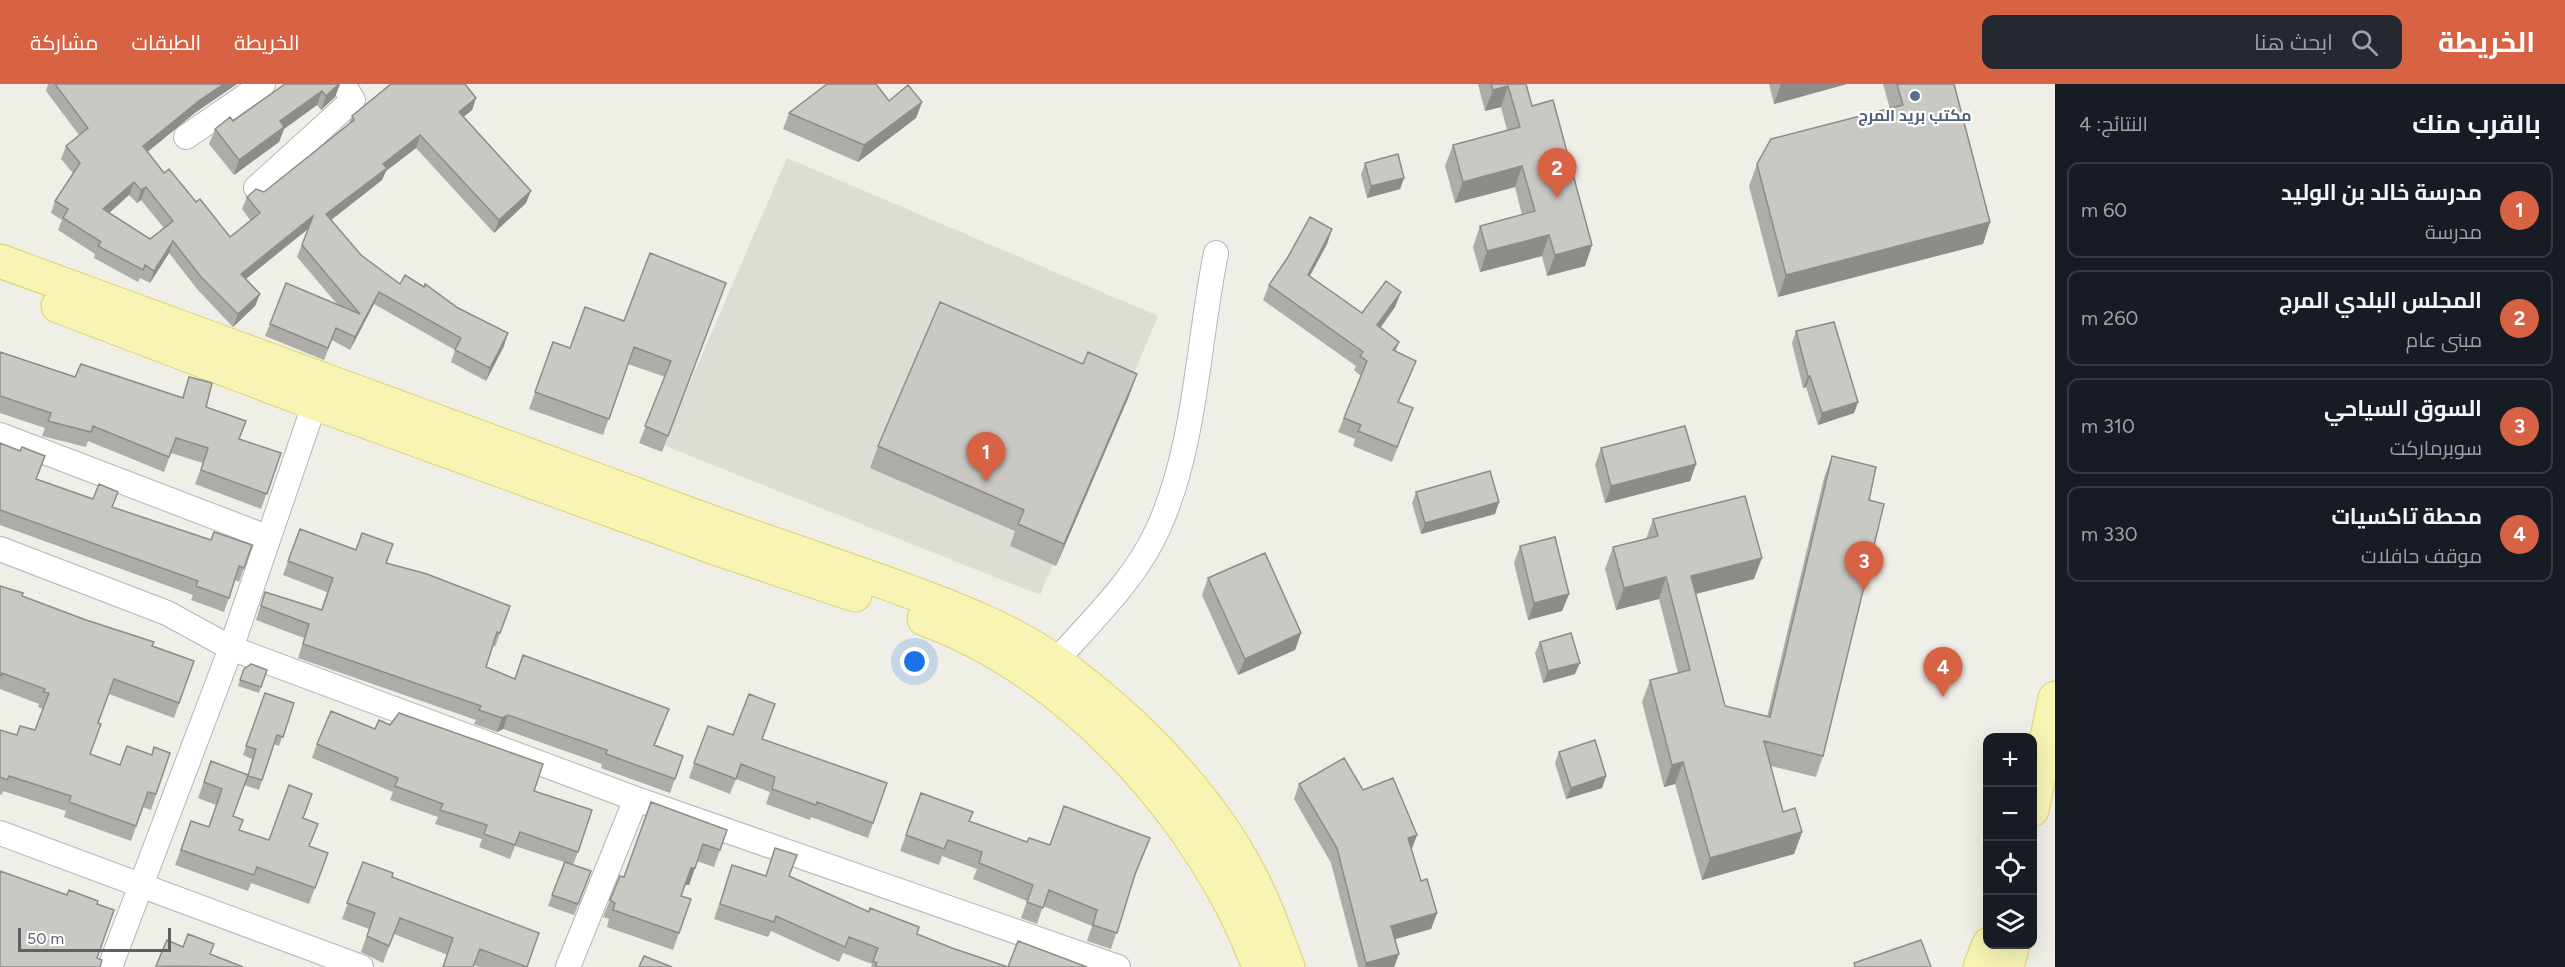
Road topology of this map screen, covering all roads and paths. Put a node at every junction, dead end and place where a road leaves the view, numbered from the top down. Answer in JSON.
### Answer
{"nodes":[{"id":1,"x":263,"y":84,"type":"edge"},
{"id":2,"x":343,"y":84,"type":"edge"},
{"id":3,"x":186,"y":137,"type":"dead end"},
{"id":4,"x":256,"y":188,"type":"edge"},
{"id":5,"x":1216,"y":253,"type":"dead end"},
{"id":6,"x":0,"y":261,"type":"edge"},
{"id":7,"x":0,"y":284,"type":"edge"},
{"id":8,"x":319,"y":391,"type":"junction"},
{"id":9,"x":0,"y":435,"type":"edge"},
{"id":10,"x":267,"y":537,"type":"junction"},
{"id":11,"x":0,"y":549,"type":"edge"},
{"id":12,"x":231,"y":648,"type":"junction"},
{"id":13,"x":1055,"y":662,"type":"junction"},
{"id":14,"x":2055,"y":698,"type":"edge"},
{"id":15,"x":2037,"y":787,"type":"edge"},
{"id":16,"x":636,"y":799,"type":"junction"},
{"id":17,"x":0,"y":833,"type":"edge"},
{"id":18,"x":141,"y":885,"type":"junction"},
{"id":19,"x":1987,"y":949,"type":"edge"},
{"id":20,"x":2012,"y":949,"type":"edge"},
{"id":21,"x":111,"y":967,"type":"edge"},
{"id":22,"x":361,"y":967,"type":"edge"},
{"id":23,"x":568,"y":967,"type":"edge"},
{"id":24,"x":1116,"y":967,"type":"edge"},
{"id":25,"x":1259,"y":967,"type":"edge"},
{"id":26,"x":1288,"y":967,"type":"edge"},
{"id":27,"x":1980,"y":967,"type":"edge"},
{"id":28,"x":2007,"y":967,"type":"edge"}],
"edges":[{"from":1,"to":3,"type":"street"},
{"from":2,"to":4,"type":"street"},
{"from":5,"to":13,"type":"street"},
{"from":6,"to":8,"type":"main road"},
{"from":7,"to":8,"type":"main road"},
{"from":8,"to":10,"type":"street"},
{"from":8,"to":13,"type":"main road"},
{"from":8,"to":25,"type":"main road"},
{"from":9,"to":10,"type":"street"},
{"from":10,"to":12,"type":"street"},
{"from":11,"to":12,"type":"street"},
{"from":12,"to":16,"type":"street"},
{"from":12,"to":18,"type":"street"},
{"from":13,"to":26,"type":"main road"},
{"from":14,"to":15,"type":"main road"},
{"from":16,"to":23,"type":"street"},
{"from":16,"to":24,"type":"street"},
{"from":17,"to":18,"type":"street"},
{"from":18,"to":21,"type":"street"},
{"from":18,"to":22,"type":"street"},
{"from":19,"to":27,"type":"main road"},
{"from":20,"to":28,"type":"main road"}]}
